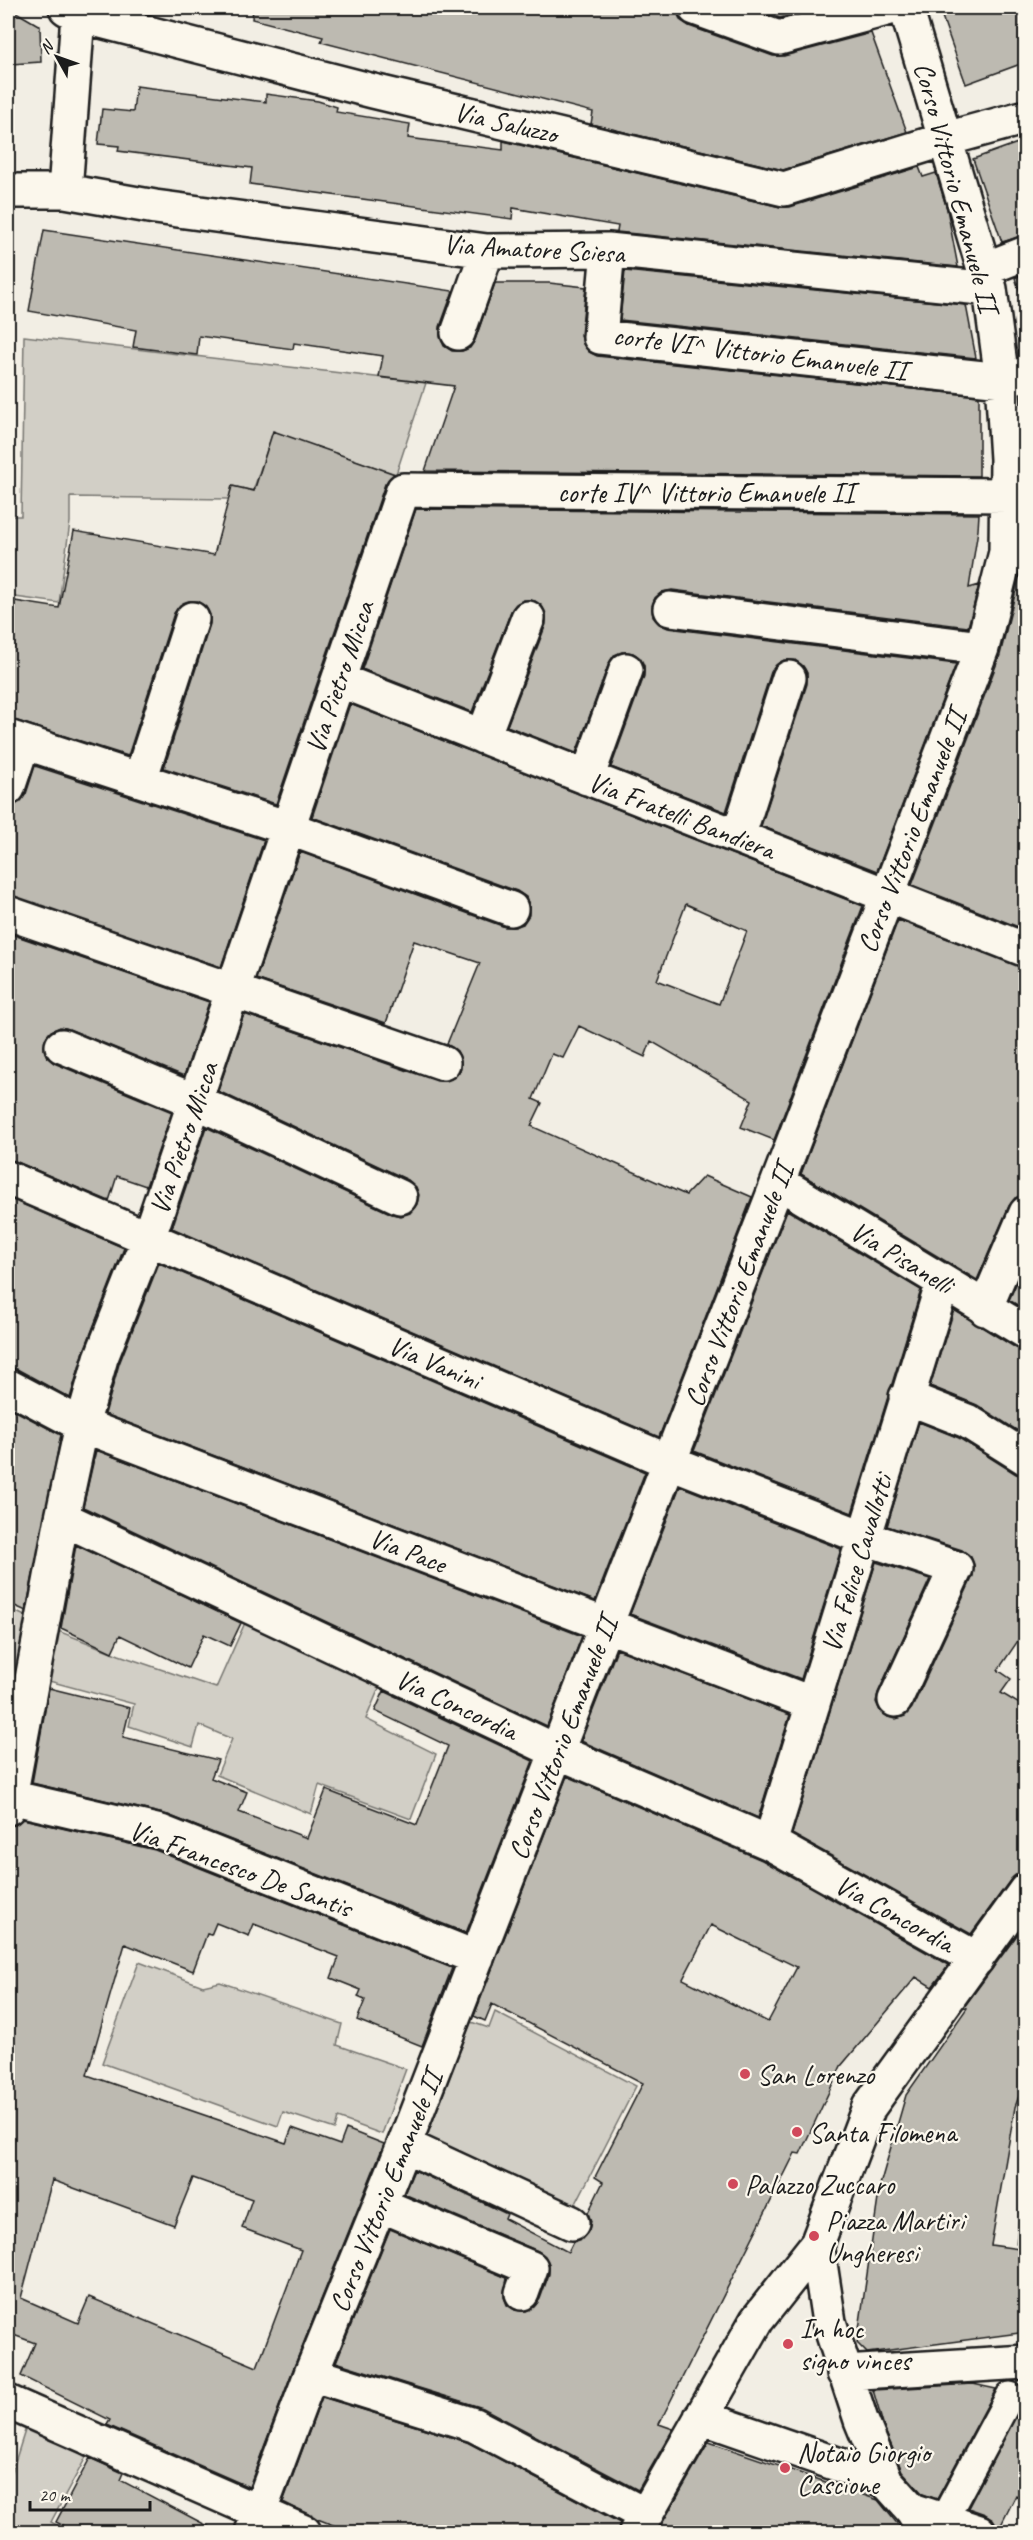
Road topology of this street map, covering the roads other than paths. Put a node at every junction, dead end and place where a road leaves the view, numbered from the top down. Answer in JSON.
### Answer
{"nodes":[{"id":1,"x":694,"y":8,"type":"edge"},
{"id":2,"x":890,"y":8,"type":"edge"},
{"id":3,"x":906,"y":8,"type":"edge"},
{"id":4,"x":72,"y":11,"type":"edge"},
{"id":5,"x":1026,"y":117,"type":"edge"},
{"id":6,"x":946,"y":139,"type":"junction"},
{"id":7,"x":8,"y":191,"type":"edge"},
{"id":8,"x":65,"y":191,"type":"junction"},
{"id":9,"x":608,"y":250,"type":"junction"},
{"id":10,"x":487,"y":251,"type":"junction"},
{"id":11,"x":1026,"y":253,"type":"edge"},
{"id":12,"x":987,"y":279,"type":"junction"},
{"id":13,"x":458,"y":333,"type":"dead end"},
{"id":14,"x":1014,"y":377,"type":"edge"},
{"id":15,"x":1016,"y":459,"type":"edge"},
{"id":16,"x":403,"y":490,"type":"joint"},
{"id":17,"x":1008,"y":495,"type":"junction"},
{"id":18,"x":1016,"y":553,"type":"edge"},
{"id":19,"x":670,"y":609,"type":"dead end"},
{"id":20,"x":528,"y":618,"type":"dead end"},
{"id":21,"x":192,"y":619,"type":"dead end"},
{"id":22,"x":982,"y":648,"type":"junction"},
{"id":23,"x":626,"y":670,"type":"dead end"},
{"id":24,"x":789,"y":678,"type":"dead end"},
{"id":25,"x":339,"y":680,"type":"junction"},
{"id":26,"x":483,"y":738,"type":"junction"},
{"id":27,"x":15,"y":740,"type":"edge"},
{"id":28,"x":587,"y":778,"type":"junction"},
{"id":29,"x":140,"y":780,"type":"junction"},
{"id":30,"x":8,"y":788,"type":"edge"},
{"id":31,"x":288,"y":828,"type":"junction"},
{"id":32,"x":738,"y":837,"type":"junction"},
{"id":33,"x":886,"y":896,"type":"junction"},
{"id":34,"x":511,"y":909,"type":"dead end"},
{"id":35,"x":8,"y":913,"type":"edge"},
{"id":36,"x":1026,"y":950,"type":"edge"},
{"id":37,"x":234,"y":991,"type":"junction"},
{"id":38,"x":62,"y":1046,"type":"dead end"},
{"id":39,"x":443,"y":1063,"type":"dead end"},
{"id":40,"x":195,"y":1101,"type":"junction"},
{"id":41,"x":8,"y":1178,"type":"edge"},
{"id":42,"x":778,"y":1182,"type":"junction"},
{"id":43,"x":399,"y":1197,"type":"dead end"},
{"id":44,"x":1026,"y":1213,"type":"edge"},
{"id":45,"x":148,"y":1239,"type":"junction"},
{"id":46,"x":943,"y":1282,"type":"junction"},
{"id":47,"x":985,"y":1309,"type":"junction"},
{"id":48,"x":1026,"y":1332,"type":"edge"},
{"id":49,"x":8,"y":1386,"type":"edge"},
{"id":50,"x":906,"y":1398,"type":"junction"},
{"id":51,"x":82,"y":1425,"type":"junction"},
{"id":52,"x":1026,"y":1458,"type":"edge"},
{"id":53,"x":669,"y":1462,"type":"junction"},
{"id":54,"x":62,"y":1518,"type":"junction"},
{"id":55,"x":865,"y":1538,"type":"junction"},
{"id":56,"x":606,"y":1626,"type":"junction"},
{"id":57,"x":895,"y":1700,"type":"dead end"},
{"id":58,"x":813,"y":1704,"type":"junction"},
{"id":59,"x":556,"y":1751,"type":"junction"},
{"id":60,"x":9,"y":1803,"type":"edge"},
{"id":61,"x":770,"y":1843,"type":"junction"},
{"id":62,"x":1026,"y":1890,"type":"edge"},
{"id":63,"x":477,"y":1958,"type":"junction"},
{"id":64,"x":977,"y":1959,"type":"junction"},
{"id":65,"x":404,"y":2145,"type":"junction"},
{"id":66,"x":381,"y":2205,"type":"junction"},
{"id":67,"x":572,"y":2223,"type":"dead end"},
{"id":68,"x":817,"y":2244,"type":"junction"},
{"id":69,"x":522,"y":2292,"type":"dead end"},
{"id":70,"x":844,"y":2373,"type":"junction"},
{"id":71,"x":311,"y":2374,"type":"junction"},
{"id":72,"x":1020,"y":2377,"type":"edge"},
{"id":73,"x":8,"y":2402,"type":"edge"},
{"id":74,"x":701,"y":2417,"type":"junction"},
{"id":75,"x":886,"y":2481,"type":"junction"},
{"id":76,"x":927,"y":2520,"type":"edge"},
{"id":77,"x":256,"y":2523,"type":"edge"},
{"id":78,"x":640,"y":2524,"type":"edge"},
{"id":79,"x":304,"y":2532,"type":"edge"},
{"id":80,"x":979,"y":2532,"type":"edge"}],
"edges":[{"from":1,"to":2,"type":"street"},
{"from":3,"to":6,"type":"street","name":"Corso Vittorio Emanuele II"},
{"from":4,"to":6,"type":"street","name":"Via Saluzzo"},
{"from":4,"to":8,"type":"street"},
{"from":5,"to":6,"type":"street","name":"Via Saluzzo"},
{"from":6,"to":12,"type":"street","name":"Corso Vittorio Emanuele II"},
{"from":7,"to":8,"type":"street","name":"Via Amatore Sciesa"},
{"from":8,"to":10,"type":"street","name":"Via Amatore Sciesa"},
{"from":9,"to":10,"type":"street","name":"Via Amatore Sciesa"},
{"from":9,"to":12,"type":"street","name":"Via Amatore Sciesa"},
{"from":9,"to":14,"type":"street","name":"corte VI^ Vittorio Emanuele II"},
{"from":10,"to":13,"type":"street"},
{"from":11,"to":12,"type":"street"},
{"from":12,"to":14,"type":"street","name":"Corso Vittorio Emanuele II"},
{"from":14,"to":15,"type":"street","name":"Corso Vittorio Emanuele II"},
{"from":15,"to":17,"type":"street","name":"Corso Vittorio Emanuele II"},
{"from":16,"to":17,"type":"street","name":"corte IV^ Vittorio Emanuele II"},
{"from":16,"to":25,"type":"street","name":"Via Pietro Micca"},
{"from":17,"to":18,"type":"street","name":"Corso Vittorio Emanuele II"},
{"from":18,"to":22,"type":"street","name":"Corso Vittorio Emanuele II"},
{"from":19,"to":22,"type":"street"},
{"from":20,"to":26,"type":"street"},
{"from":21,"to":29,"type":"street"},
{"from":22,"to":33,"type":"street","name":"Corso Vittorio Emanuele II"},
{"from":23,"to":28,"type":"street"},
{"from":24,"to":32,"type":"street"},
{"from":25,"to":26,"type":"street","name":"Via Fratelli Bandiera"},
{"from":25,"to":31,"type":"street","name":"Via Pietro Micca"},
{"from":26,"to":28,"type":"street","name":"Via Fratelli Bandiera"},
{"from":27,"to":29,"type":"street"},
{"from":27,"to":30,"type":"street"},
{"from":28,"to":32,"type":"street","name":"Via Fratelli Bandiera"},
{"from":29,"to":31,"type":"street"},
{"from":31,"to":34,"type":"street"},
{"from":31,"to":37,"type":"street","name":"Via Pietro Micca"},
{"from":32,"to":33,"type":"street","name":"Via Fratelli Bandiera"},
{"from":33,"to":36,"type":"street","name":"Via Fratelli Bandiera"},
{"from":33,"to":42,"type":"street","name":"Corso Vittorio Emanuele II"},
{"from":35,"to":37,"type":"street"},
{"from":37,"to":39,"type":"street"},
{"from":37,"to":40,"type":"street","name":"Via Pietro Micca"},
{"from":38,"to":40,"type":"street"},
{"from":40,"to":43,"type":"street"},
{"from":40,"to":45,"type":"street","name":"Via Pietro Micca"},
{"from":41,"to":45,"type":"street","name":"Via Vanini"},
{"from":42,"to":46,"type":"street","name":"Via Pisanelli"},
{"from":42,"to":53,"type":"street","name":"Corso Vittorio Emanuele II"},
{"from":44,"to":47,"type":"street"},
{"from":45,"to":51,"type":"street","name":"Via Pietro Micca"},
{"from":45,"to":53,"type":"street","name":"Via Vanini"},
{"from":46,"to":47,"type":"street","name":"Via Pisanelli"},
{"from":46,"to":50,"type":"street","name":"Via Felice Cavallotti"},
{"from":47,"to":48,"type":"street","name":"Via Pisanelli"},
{"from":49,"to":51,"type":"street","name":"Via Pace"},
{"from":50,"to":52,"type":"street"},
{"from":50,"to":55,"type":"street","name":"Via Felice Cavallotti"},
{"from":51,"to":54,"type":"street","name":"Via Pietro Micca"},
{"from":51,"to":56,"type":"street","name":"Via Pace"},
{"from":53,"to":55,"type":"street","name":"Via Vanini"},
{"from":53,"to":56,"type":"street","name":"Corso Vittorio Emanuele II"},
{"from":54,"to":59,"type":"street","name":"Via Concordia"},
{"from":54,"to":60,"type":"street","name":"Via Pietro Micca"},
{"from":55,"to":57,"type":"street","name":"Via Vanini"},
{"from":55,"to":58,"type":"street","name":"Via Felice Cavallotti"},
{"from":56,"to":58,"type":"street","name":"Via Pace"},
{"from":56,"to":59,"type":"street","name":"Corso Vittorio Emanuele II"},
{"from":58,"to":61,"type":"street","name":"Via Felice Cavallotti"},
{"from":59,"to":61,"type":"street","name":"Via Concordia"},
{"from":59,"to":63,"type":"street","name":"Corso Vittorio Emanuele II"},
{"from":60,"to":63,"type":"street","name":"Via Francesco De Santis"},
{"from":61,"to":64,"type":"street","name":"Via Concordia"},
{"from":62,"to":64,"type":"street"},
{"from":63,"to":65,"type":"street","name":"Corso Vittorio Emanuele II"},
{"from":64,"to":68,"type":"street"},
{"from":65,"to":66,"type":"street","name":"Corso Vittorio Emanuele II"},
{"from":65,"to":67,"type":"street"},
{"from":66,"to":69,"type":"street"},
{"from":66,"to":71,"type":"street","name":"Corso Vittorio Emanuele II"},
{"from":68,"to":70,"type":"street"},
{"from":68,"to":74,"type":"street"},
{"from":70,"to":72,"type":"street"},
{"from":70,"to":75,"type":"street"},
{"from":71,"to":77,"type":"street","name":"Corso Vittorio Emanuele II"},
{"from":71,"to":78,"type":"street"},
{"from":72,"to":76,"type":"street"},
{"from":73,"to":77,"type":"street"},
{"from":74,"to":75,"type":"street"},
{"from":74,"to":78,"type":"street"},
{"from":75,"to":76,"type":"street"},
{"from":76,"to":80,"type":"street"},
{"from":77,"to":79,"type":"street"}]}
